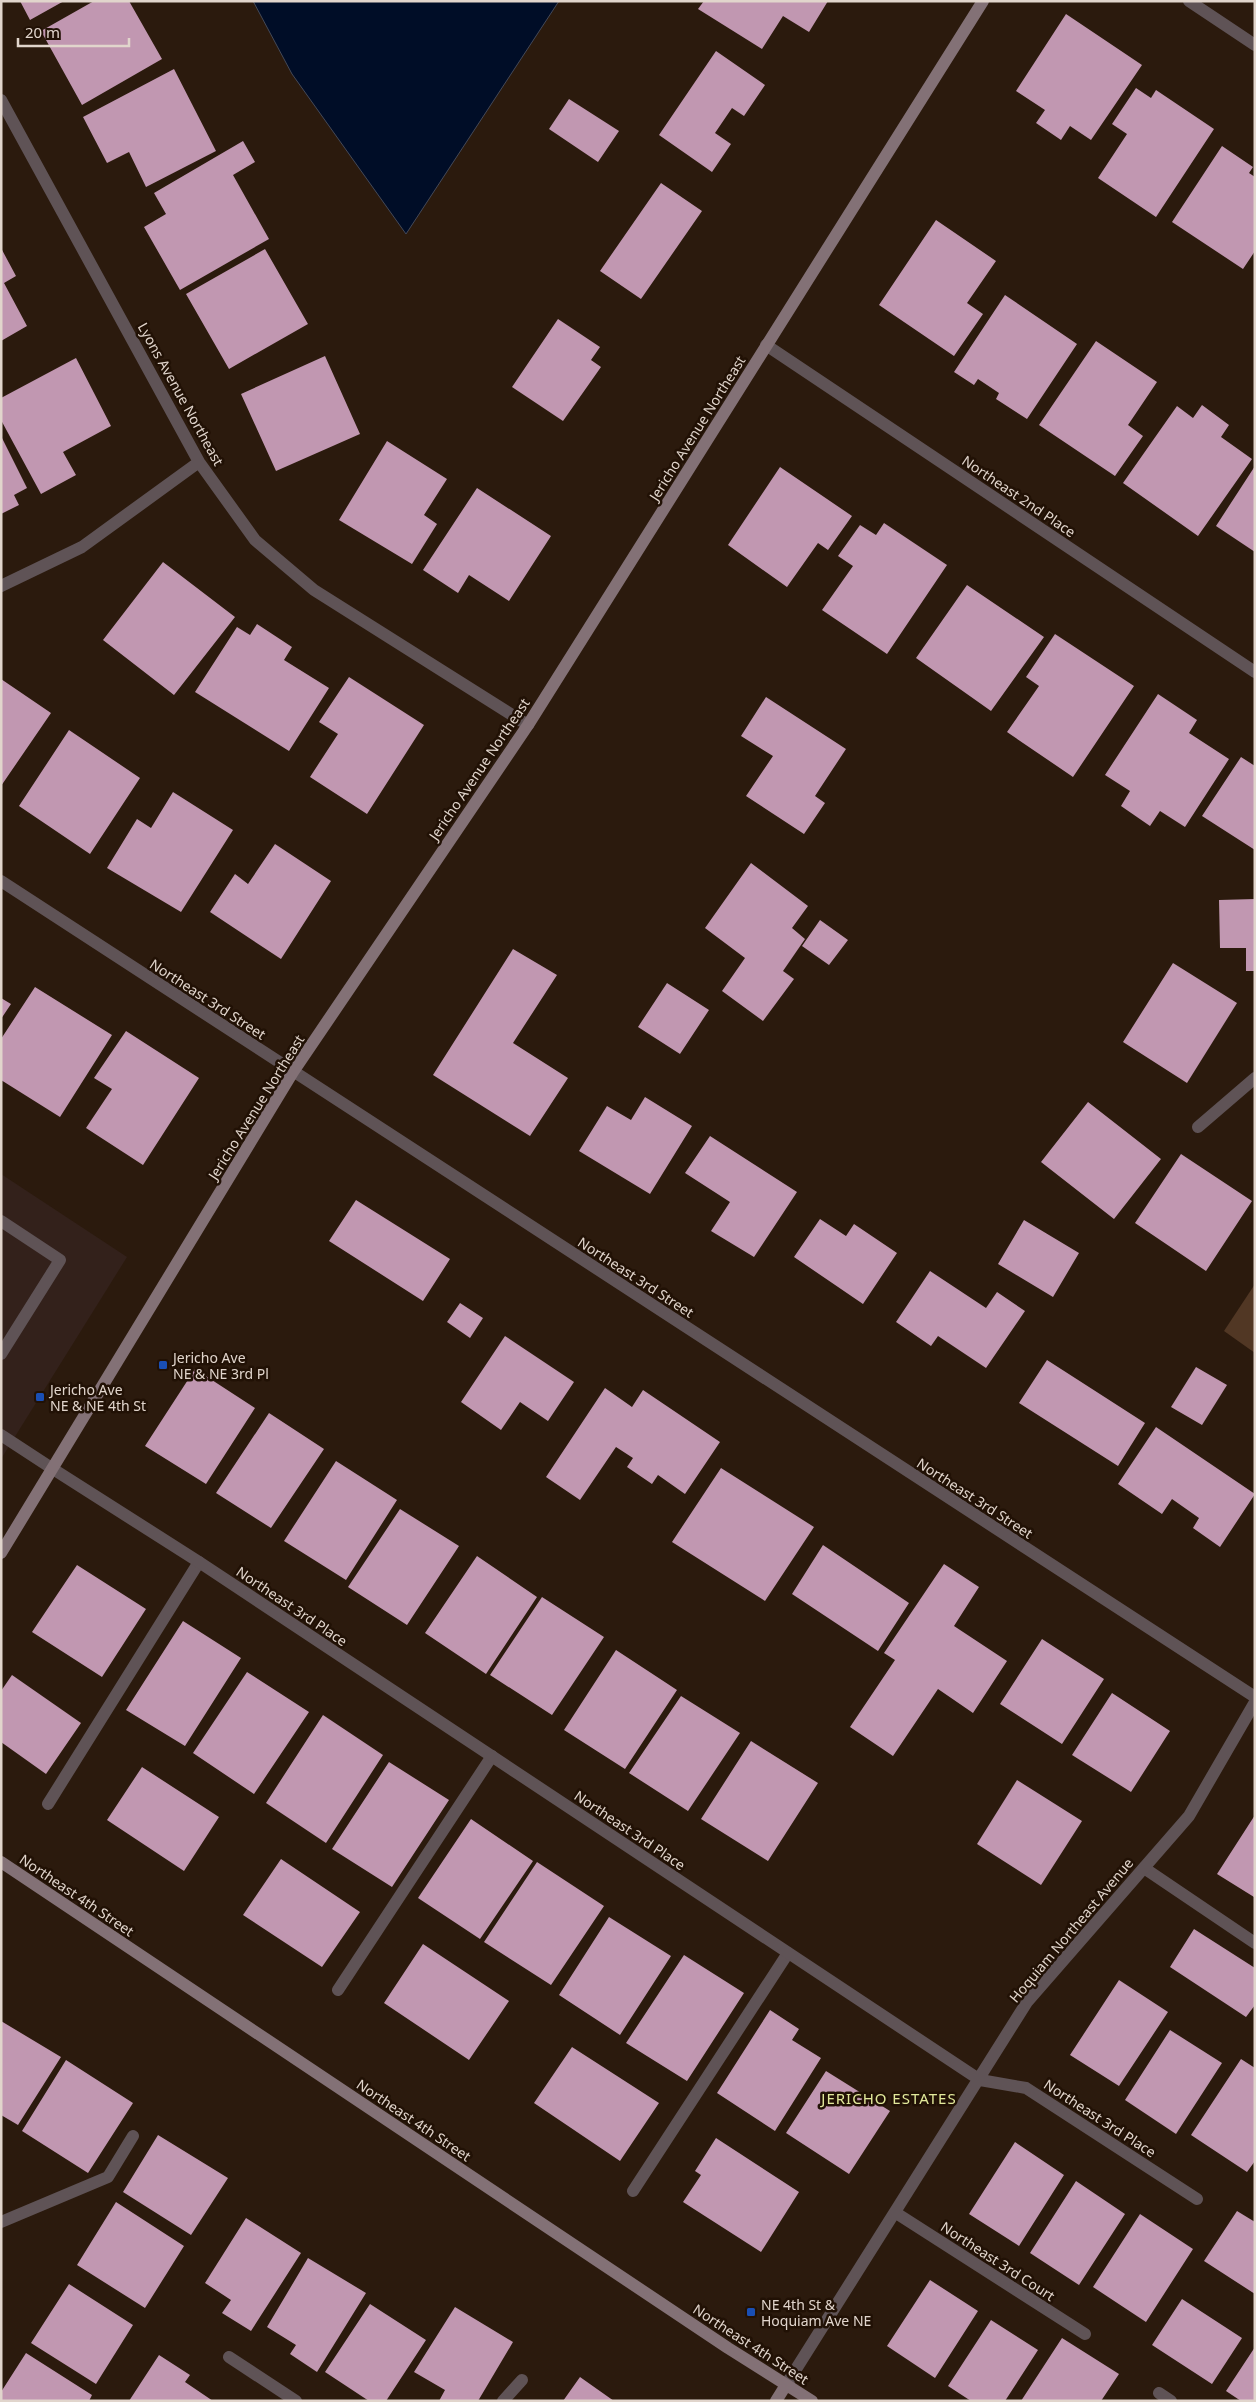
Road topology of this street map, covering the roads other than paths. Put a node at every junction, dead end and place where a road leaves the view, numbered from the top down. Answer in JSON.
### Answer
{"nodes":[{"id":1,"x":982,"y":1,"type":"edge"},
{"id":2,"x":1189,"y":1,"type":"edge"},
{"id":3,"x":1255,"y":45,"type":"edge"},
{"id":4,"x":1,"y":100,"type":"edge"},
{"id":5,"x":766,"y":345,"type":"junction"},
{"id":6,"x":199,"y":462,"type":"junction"},
{"id":7,"x":1,"y":586,"type":"edge"},
{"id":8,"x":1255,"y":672,"type":"edge"},
{"id":9,"x":528,"y":725,"type":"junction"},
{"id":10,"x":1,"y":881,"type":"edge"},
{"id":11,"x":294,"y":1072,"type":"junction"},
{"id":12,"x":1255,"y":1078,"type":"edge"},
{"id":13,"x":1198,"y":1127,"type":"dead end"},
{"id":14,"x":1,"y":1221,"type":"edge"},
{"id":15,"x":2,"y":1351,"type":"edge"},
{"id":16,"x":1,"y":1435,"type":"edge"},
{"id":17,"x":53,"y":1469,"type":"junction"},
{"id":18,"x":1,"y":1553,"type":"edge"},
{"id":19,"x":199,"y":1562,"type":"junction"},
{"id":20,"x":1255,"y":1697,"type":"edge"},
{"id":21,"x":1255,"y":1702,"type":"edge"},
{"id":22,"x":492,"y":1756,"type":"junction"},
{"id":23,"x":48,"y":1804,"type":"dead end"},
{"id":24,"x":1,"y":1862,"type":"edge"},
{"id":25,"x":1144,"y":1868,"type":"junction"},
{"id":26,"x":1255,"y":1943,"type":"edge"},
{"id":27,"x":788,"y":1953,"type":"junction"},
{"id":28,"x":338,"y":1990,"type":"dead end"},
{"id":29,"x":980,"y":2080,"type":"junction"},
{"id":30,"x":133,"y":2136,"type":"dead end"},
{"id":31,"x":634,"y":2191,"type":"dead end"},
{"id":32,"x":1196,"y":2199,"type":"dead end"},
{"id":33,"x":896,"y":2213,"type":"junction"},
{"id":34,"x":1,"y":2222,"type":"edge"},
{"id":35,"x":1085,"y":2334,"type":"dead end"},
{"id":36,"x":230,"y":2357,"type":"dead end"},
{"id":37,"x":522,"y":2380,"type":"dead end"},
{"id":38,"x":786,"y":2385,"type":"junction"},
{"id":39,"x":1159,"y":2393,"type":"dead end"},
{"id":40,"x":296,"y":2401,"type":"edge"},
{"id":41,"x":503,"y":2401,"type":"edge"},
{"id":42,"x":776,"y":2401,"type":"edge"},
{"id":43,"x":812,"y":2401,"type":"edge"},
{"id":44,"x":1170,"y":2401,"type":"edge"}],
"edges":[{"from":1,"to":5,"type":"street","name":"Jericho Avenue Northeast"},
{"from":2,"to":3,"type":"street"},
{"from":4,"to":6,"type":"street","name":"Lyons Avenue Northeast"},
{"from":5,"to":8,"type":"street","name":"Northeast 2nd Place"},
{"from":5,"to":9,"type":"street","name":"Jericho Avenue Northeast"},
{"from":6,"to":7,"type":"street"},
{"from":6,"to":9,"type":"street","name":"Lyons Avenue Northeast"},
{"from":9,"to":11,"type":"street","name":"Jericho Avenue Northeast"},
{"from":10,"to":11,"type":"street","name":"Northeast 3rd Street"},
{"from":11,"to":17,"type":"street","name":"Jericho Avenue Northeast"},
{"from":11,"to":20,"type":"street","name":"Northeast 3rd Street"},
{"from":12,"to":13,"type":"street"},
{"from":14,"to":15,"type":"street"},
{"from":16,"to":17,"type":"street","name":"Northeast 3rd Place"},
{"from":17,"to":18,"type":"street","name":"Jericho Avenue Northeast"},
{"from":17,"to":19,"type":"street","name":"Northeast 3rd Place"},
{"from":19,"to":22,"type":"street","name":"Northeast 3rd Place"},
{"from":19,"to":23,"type":"street"},
{"from":21,"to":25,"type":"street","name":"Hoquiam Northeast Avenue"},
{"from":22,"to":27,"type":"street","name":"Northeast 3rd Place"},
{"from":22,"to":28,"type":"street"},
{"from":24,"to":38,"type":"street","name":"Northeast 4th Street"},
{"from":25,"to":26,"type":"street"},
{"from":25,"to":29,"type":"street","name":"Hoquiam Northeast Avenue"},
{"from":27,"to":29,"type":"street","name":"Northeast 3rd Place"},
{"from":27,"to":31,"type":"street"},
{"from":29,"to":32,"type":"street","name":"Northeast 3rd Place"},
{"from":29,"to":33,"type":"street","name":"Hoquiam Northeast Avenue"},
{"from":30,"to":34,"type":"street"},
{"from":33,"to":35,"type":"street","name":"Northeast 3rd Court"},
{"from":33,"to":38,"type":"street","name":"Hoquiam Northeast Avenue"},
{"from":36,"to":40,"type":"street"},
{"from":37,"to":41,"type":"street"},
{"from":38,"to":42,"type":"street"},
{"from":38,"to":43,"type":"street","name":"Northeast 4th Street"},
{"from":39,"to":44,"type":"street"}]}
